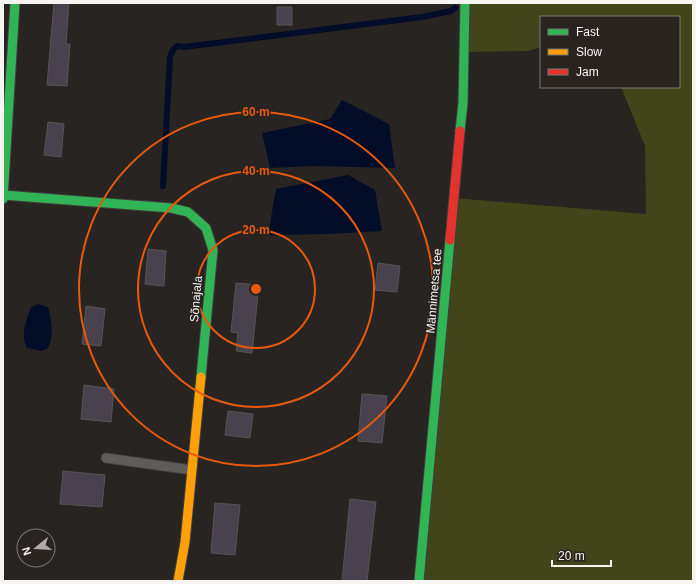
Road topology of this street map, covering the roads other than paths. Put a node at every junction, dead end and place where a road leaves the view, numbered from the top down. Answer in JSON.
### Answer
{"nodes":[{"id":1,"x":15,"y":3,"type":"edge"},
{"id":2,"x":465,"y":3,"type":"edge"},
{"id":3,"x":3,"y":195,"type":"edge"},
{"id":4,"x":3,"y":198,"type":"edge"},
{"id":5,"x":106,"y":458,"type":"dead end"},
{"id":6,"x":192,"y":470,"type":"junction"},
{"id":7,"x":178,"y":581,"type":"edge"},
{"id":8,"x":419,"y":581,"type":"edge"}],
"edges":[{"from":1,"to":3,"type":"street"},
{"from":2,"to":8,"type":"street","name":"Männimetsa tee"},
{"from":3,"to":4,"type":"street"},
{"from":3,"to":6,"type":"street","name":"Sõnajala"},
{"from":5,"to":6,"type":"lane"},
{"from":6,"to":7,"type":"street","name":"Sõnajala"}]}
